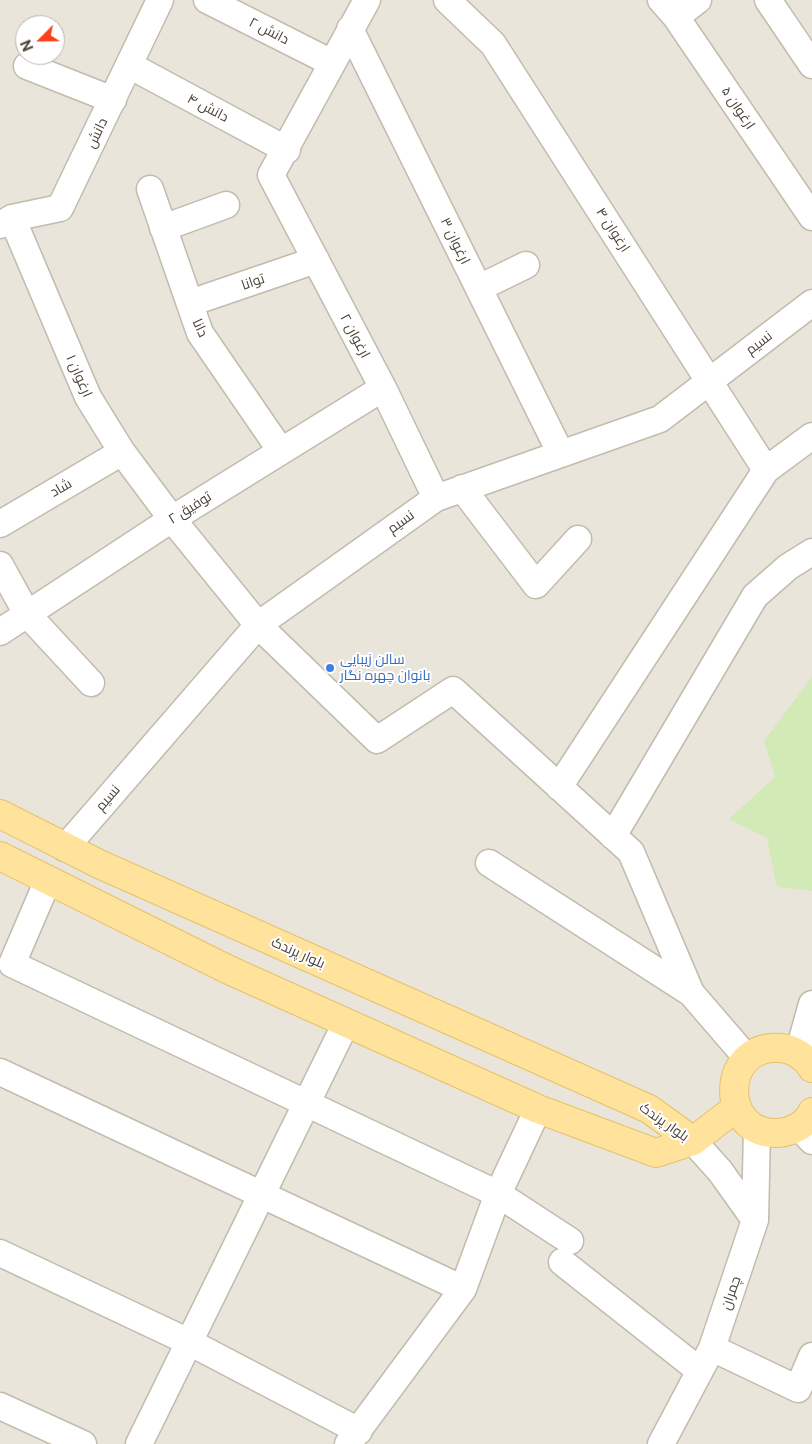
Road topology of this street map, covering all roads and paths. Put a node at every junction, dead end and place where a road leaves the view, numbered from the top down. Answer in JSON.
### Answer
{"nodes":[{"id":1,"x":160,"y":0,"type":"edge"},
{"id":2,"x":207,"y":0,"type":"edge"},
{"id":3,"x":367,"y":0,"type":"edge"},
{"id":4,"x":447,"y":0,"type":"edge"},
{"id":5,"x":698,"y":0,"type":"edge"},
{"id":6,"x":768,"y":0,"type":"edge"},
{"id":7,"x":669,"y":8,"type":"edge"},
{"id":8,"x":350,"y":29,"type":"junction"},
{"id":9,"x":332,"y":63,"type":"junction"},
{"id":10,"x":129,"y":65,"type":"junction"},
{"id":11,"x":812,"y":65,"type":"edge"},
{"id":12,"x":27,"y":66,"type":"dead end"},
{"id":13,"x":113,"y":100,"type":"junction"},
{"id":14,"x":287,"y":150,"type":"junction"},
{"id":15,"x":150,"y":189,"type":"dead end"},
{"id":16,"x":226,"y":205,"type":"dead end"},
{"id":17,"x":812,"y":217,"type":"edge"},
{"id":18,"x":6,"y":221,"type":"edge"},
{"id":19,"x":163,"y":228,"type":"junction"},
{"id":20,"x":316,"y":260,"type":"junction"},
{"id":21,"x":526,"y":265,"type":"dead end"},
{"id":22,"x":479,"y":288,"type":"junction"},
{"id":23,"x":190,"y":303,"type":"junction"},
{"id":24,"x":812,"y":303,"type":"edge"},
{"id":25,"x":711,"y":381,"type":"junction"},
{"id":26,"x":383,"y":388,"type":"junction"},
{"id":27,"x":812,"y":436,"type":"edge"},
{"id":28,"x":281,"y":451,"type":"junction"},
{"id":29,"x":122,"y":452,"type":"junction"},
{"id":30,"x":561,"y":454,"type":"junction"},
{"id":31,"x":766,"y":470,"type":"junction"},
{"id":32,"x":462,"y":488,"type":"junction"},
{"id":33,"x":436,"y":498,"type":"junction"},
{"id":34,"x":172,"y":519,"type":"junction"},
{"id":35,"x":0,"y":524,"type":"edge"},
{"id":36,"x":578,"y":539,"type":"dead end"},
{"id":37,"x":812,"y":552,"type":"edge"},
{"id":38,"x":0,"y":565,"type":"edge"},
{"id":39,"x":27,"y":614,"type":"junction"},
{"id":40,"x":258,"y":625,"type":"junction"},
{"id":41,"x":0,"y":632,"type":"edge"},
{"id":42,"x":91,"y":684,"type":"dead end"},
{"id":43,"x":559,"y":787,"type":"junction"},
{"id":44,"x":0,"y":814,"type":"edge"},
{"id":45,"x":613,"y":836,"type":"junction"},
{"id":46,"x":65,"y":848,"type":"junction"},
{"id":47,"x":0,"y":856,"type":"edge"},
{"id":48,"x":489,"y":862,"type":"dead end"},
{"id":49,"x":48,"y":880,"type":"junction"},
{"id":50,"x":691,"y":993,"type":"junction"},
{"id":51,"x":812,"y":1004,"type":"edge"},
{"id":52,"x":346,"y":1023,"type":"junction"},
{"id":53,"x":748,"y":1058,"type":"junction"},
{"id":54,"x":805,"y":1061,"type":"edge"},
{"id":55,"x":0,"y":1072,"type":"edge"},
{"id":56,"x":306,"y":1103,"type":"junction"},
{"id":57,"x":736,"y":1107,"type":"junction"},
{"id":58,"x":538,"y":1109,"type":"junction"},
{"id":59,"x":808,"y":1127,"type":"edge"},
{"id":60,"x":757,"y":1129,"type":"junction"},
{"id":61,"x":693,"y":1141,"type":"junction"},
{"id":62,"x":261,"y":1194,"type":"junction"},
{"id":63,"x":498,"y":1194,"type":"junction"},
{"id":64,"x":755,"y":1220,"type":"junction"},
{"id":65,"x":0,"y":1253,"type":"edge"},
{"id":66,"x":462,"y":1288,"type":"junction"},
{"id":67,"x":189,"y":1342,"type":"junction"},
{"id":68,"x":712,"y":1348,"type":"junction"},
{"id":69,"x":812,"y":1356,"type":"edge"},
{"id":70,"x":700,"y":1371,"type":"junction"},
{"id":71,"x":0,"y":1406,"type":"edge"},
{"id":72,"x":354,"y":1438,"type":"edge"},
{"id":73,"x":83,"y":1444,"type":"edge"},
{"id":74,"x":139,"y":1444,"type":"edge"},
{"id":75,"x":661,"y":1444,"type":"edge"}],
"edges":[{"from":1,"to":10,"type":"street","name":"دانش"},
{"from":2,"to":9,"type":"street","name":"دانش ۲"},
{"from":3,"to":8,"type":"street"},
{"from":4,"to":25,"type":"street","name":"ارغوان ۴"},
{"from":5,"to":7,"type":"street"},
{"from":6,"to":11,"type":"street"},
{"from":7,"to":17,"type":"street","name":"ارغوان ۵"},
{"from":8,"to":9,"type":"street"},
{"from":8,"to":22,"type":"street","name":"ارغوان ۳"},
{"from":9,"to":14,"type":"street"},
{"from":10,"to":13,"type":"street","name":"دانش"},
{"from":10,"to":14,"type":"street","name":"دانش ۴"},
{"from":12,"to":13,"type":"street"},
{"from":13,"to":18,"type":"street","name":"دانش"},
{"from":14,"to":20,"type":"street","name":"ارغوان ۲"},
{"from":15,"to":19,"type":"street","name":"دانا"},
{"from":16,"to":19,"type":"street"},
{"from":18,"to":29,"type":"street","name":"ارغوان ۱"},
{"from":19,"to":23,"type":"street","name":"دانا"},
{"from":20,"to":23,"type":"street","name":"توانا"},
{"from":20,"to":26,"type":"street","name":"ارغوان ۲"},
{"from":21,"to":22,"type":"street"},
{"from":22,"to":30,"type":"street","name":"ارغوان ۳"},
{"from":23,"to":28,"type":"street","name":"دانا"},
{"from":24,"to":25,"type":"street","name":"نسیم"},
{"from":25,"to":30,"type":"street","name":"نسیم"},
{"from":25,"to":31,"type":"street","name":"ارغوان ۴"},
{"from":26,"to":28,"type":"street","name":"توفیق ۲"},
{"from":26,"to":33,"type":"street","name":"ارغوان ۲"},
{"from":27,"to":31,"type":"street"},
{"from":28,"to":34,"type":"street","name":"توفیق ۲"},
{"from":29,"to":34,"type":"street","name":"ارغوان ۱"},
{"from":29,"to":35,"type":"street","name":"شاد"},
{"from":30,"to":32,"type":"street","name":"نسیم"},
{"from":31,"to":43,"type":"street"},
{"from":32,"to":33,"type":"street","name":"نسیم"},
{"from":32,"to":36,"type":"street"},
{"from":33,"to":40,"type":"street","name":"نسیم"},
{"from":34,"to":39,"type":"street","name":"توفیق ۲"},
{"from":34,"to":40,"type":"street","name":"ارغوان ۱"},
{"from":37,"to":45,"type":"street"},
{"from":38,"to":39,"type":"street"},
{"from":39,"to":41,"type":"street","name":"توفیق ۲"},
{"from":39,"to":42,"type":"street"},
{"from":40,"to":43,"type":"street","name":"ارغوان ۱"},
{"from":40,"to":46,"type":"street","name":"نسیم"},
{"from":43,"to":45,"type":"street"},
{"from":44,"to":46,"type":"main road","name":"بلوار پرندک"},
{"from":45,"to":50,"type":"street"},
{"from":46,"to":49,"type":"main road"},
{"from":46,"to":61,"type":"main road","name":"بلوار پرندک"},
{"from":47,"to":49,"type":"main road","name":"بلوار پرندک"},
{"from":48,"to":50,"type":"street"},
{"from":49,"to":52,"type":"main road","name":"بلوار پرندک"},
{"from":49,"to":56,"type":"street"},
{"from":50,"to":53,"type":"street"},
{"from":51,"to":54,"type":"street"},
{"from":52,"to":56,"type":"street"},
{"from":52,"to":58,"type":"main road","name":"بلوار پرندک"},
{"from":53,"to":54,"type":"main road"},
{"from":53,"to":57,"type":"main road"},
{"from":55,"to":62,"type":"street"},
{"from":56,"to":62,"type":"street"},
{"from":56,"to":63,"type":"street"},
{"from":57,"to":60,"type":"main road"},
{"from":57,"to":61,"type":"main road"},
{"from":58,"to":61,"type":"main road","name":"بلوار پرندک"},
{"from":58,"to":63,"type":"street"},
{"from":59,"to":60,"type":"main road"},
{"from":60,"to":64,"type":"street","name":"چمران"},
{"from":61,"to":64,"type":"street"},
{"from":62,"to":66,"type":"street"},
{"from":62,"to":67,"type":"street"},
{"from":63,"to":66,"type":"street"},
{"from":63,"to":70,"type":"street"},
{"from":64,"to":68,"type":"street","name":"چمران"},
{"from":65,"to":67,"type":"street"},
{"from":66,"to":72,"type":"street"},
{"from":67,"to":72,"type":"street"},
{"from":67,"to":74,"type":"street"},
{"from":68,"to":69,"type":"street"},
{"from":68,"to":70,"type":"street","name":"چمران"},
{"from":70,"to":75,"type":"street","name":"چمران"},
{"from":71,"to":73,"type":"street"}]}
